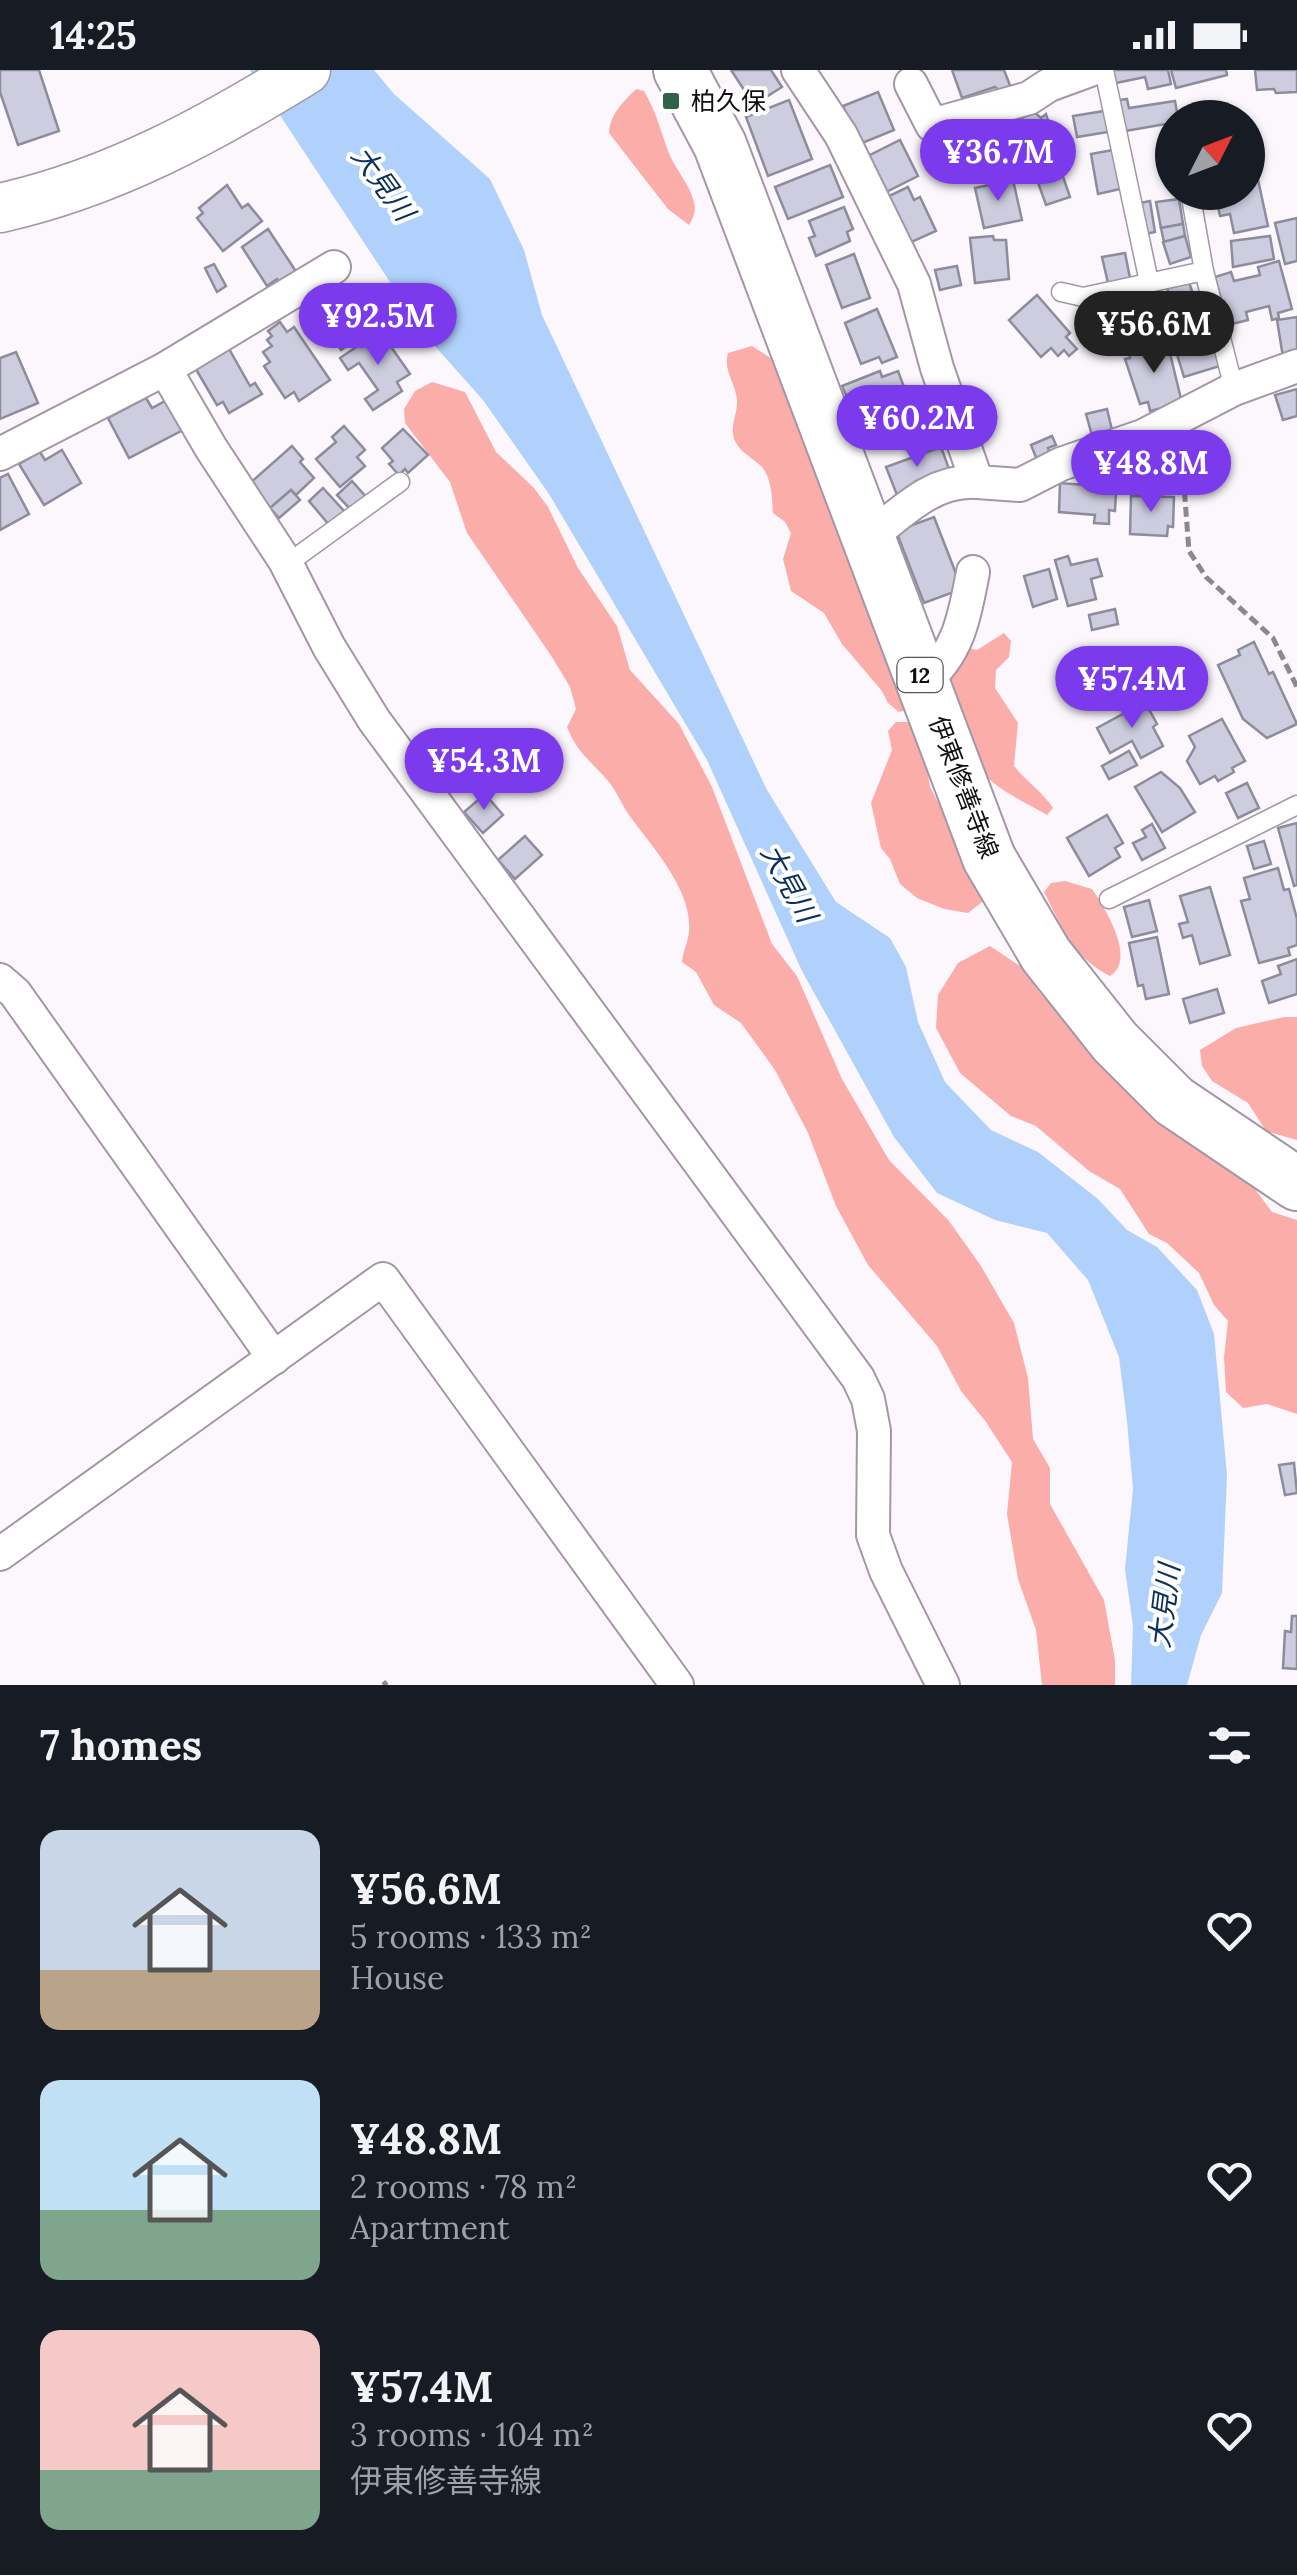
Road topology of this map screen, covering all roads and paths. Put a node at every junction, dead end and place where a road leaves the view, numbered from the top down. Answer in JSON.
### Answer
{"nodes":[{"id":1,"x":306,"y":70,"type":"edge"},
{"id":2,"x":680,"y":70,"type":"edge"},
{"id":3,"x":798,"y":70,"type":"edge"},
{"id":4,"x":1090,"y":70,"type":"edge"},
{"id":5,"x":1104,"y":70,"type":"edge"},
{"id":6,"x":1045,"y":78,"type":"edge"},
{"id":7,"x":911,"y":84,"type":"dead end"},
{"id":8,"x":0,"y":208,"type":"edge"},
{"id":9,"x":1193,"y":210,"type":"edge"},
{"id":10,"x":334,"y":267,"type":"dead end"},
{"id":11,"x":1204,"y":271,"type":"junction"},
{"id":12,"x":1149,"y":282,"type":"junction"},
{"id":13,"x":1061,"y":292,"type":"dead end"},
{"id":14,"x":1297,"y":366,"type":"edge"},
{"id":15,"x":165,"y":369,"type":"junction"},
{"id":16,"x":1234,"y":389,"type":"junction"},
{"id":17,"x":1175,"y":420,"type":"junction"},
{"id":18,"x":0,"y":454,"type":"edge"},
{"id":19,"x":400,"y":482,"type":"dead end"},
{"id":20,"x":977,"y":482,"type":"junction"},
{"id":21,"x":869,"y":538,"type":"junction"},
{"id":22,"x":287,"y":564,"type":"junction"},
{"id":23,"x":973,"y":572,"type":"dead end"},
{"id":24,"x":923,"y":682,"type":"junction"},
{"id":25,"x":1297,"y":686,"type":"edge"},
{"id":26,"x":1297,"y":806,"type":"edge"},
{"id":27,"x":1109,"y":900,"type":"dead end"},
{"id":28,"x":0,"y":980,"type":"edge"},
{"id":29,"x":1297,"y":1184,"type":"edge"},
{"id":30,"x":274,"y":1358,"type":"junction"},
{"id":31,"x":0,"y":1554,"type":"edge"},
{"id":32,"x":677,"y":1685,"type":"edge"},
{"id":33,"x":942,"y":1685,"type":"edge"}],
"edges":[{"from":1,"to":8,"type":"main road"},
{"from":2,"to":21,"type":"main road","name":"伊東修善寺線","number":"12"},
{"from":3,"to":20,"type":"street"},
{"from":4,"to":6,"type":"street"},
{"from":5,"to":12,"type":"lane"},
{"from":6,"to":7,"type":"street"},
{"from":9,"to":11,"type":"lane"},
{"from":10,"to":15,"type":"street"},
{"from":11,"to":12,"type":"lane"},
{"from":11,"to":16,"type":"lane"},
{"from":12,"to":13,"type":"lane"},
{"from":14,"to":16,"type":"street"},
{"from":15,"to":18,"type":"street"},
{"from":15,"to":22,"type":"street"},
{"from":16,"to":17,"type":"street"},
{"from":17,"to":20,"type":"street"},
{"from":17,"to":25,"type":"path"},
{"from":19,"to":22,"type":"lane"},
{"from":20,"to":21,"type":"street"},
{"from":21,"to":24,"type":"main road","name":"伊東修善寺線","number":"12"},
{"from":22,"to":33,"type":"street"},
{"from":23,"to":24,"type":"street"},
{"from":24,"to":29,"type":"main road","name":"伊東修善寺線","number":"12"},
{"from":26,"to":27,"type":"lane"},
{"from":28,"to":30,"type":"street"},
{"from":30,"to":31,"type":"street"},
{"from":30,"to":32,"type":"street"}]}
